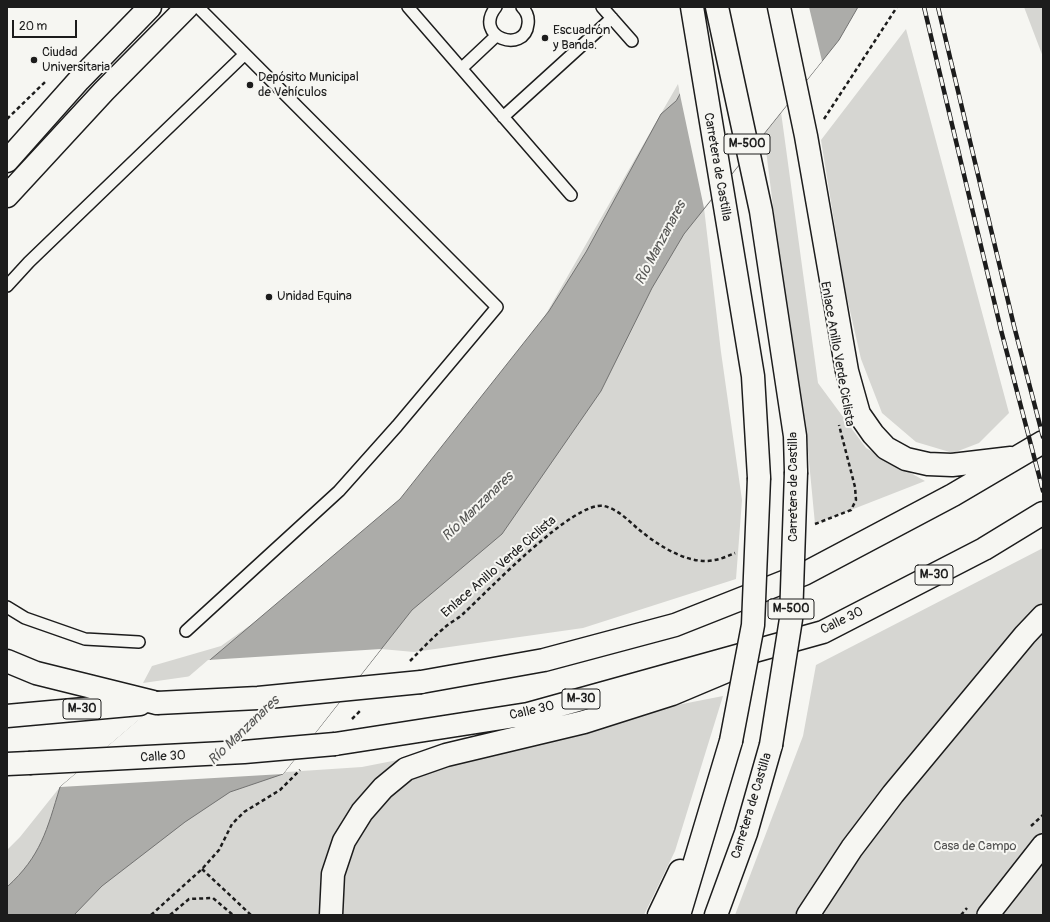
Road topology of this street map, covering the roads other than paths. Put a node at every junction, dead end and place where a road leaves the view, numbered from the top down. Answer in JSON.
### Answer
{"nodes":[{"id":1,"x":150,"y":7,"type":"edge"},
{"id":2,"x":187,"y":7,"type":"edge"},
{"id":3,"x":198,"y":7,"type":"edge"},
{"id":4,"x":408,"y":7,"type":"edge"},
{"id":5,"x":496,"y":7,"type":"edge"},
{"id":6,"x":522,"y":7,"type":"edge"},
{"id":7,"x":602,"y":7,"type":"edge"},
{"id":8,"x":679,"y":7,"type":"edge"},
{"id":9,"x":692,"y":7,"type":"edge"},
{"id":10,"x":717,"y":7,"type":"edge"},
{"id":11,"x":729,"y":7,"type":"edge"},
{"id":12,"x":779,"y":7,"type":"edge"},
{"id":13,"x":612,"y":18,"type":"junction"},
{"id":14,"x":496,"y":36,"type":"junction"},
{"id":15,"x":632,"y":41,"type":"dead end"},
{"id":16,"x":245,"y":54,"type":"junction"},
{"id":17,"x":462,"y":68,"type":"junction"},
{"id":18,"x":733,"y":77,"type":"junction"},
{"id":19,"x":502,"y":117,"type":"junction"},
{"id":20,"x":709,"y":120,"type":"junction"},
{"id":21,"x":7,"y":162,"type":"edge"},
{"id":22,"x":570,"y":195,"type":"dead end"},
{"id":23,"x":7,"y":196,"type":"edge"},
{"id":24,"x":7,"y":286,"type":"edge"},
{"id":25,"x":1043,"y":442,"type":"edge"},
{"id":26,"x":1018,"y":457,"type":"junction"},
{"id":27,"x":1043,"y":513,"type":"edge"},
{"id":28,"x":7,"y":607,"type":"edge"},
{"id":29,"x":1043,"y":616,"type":"edge"},
{"id":30,"x":186,"y":630,"type":"dead end"},
{"id":31,"x":823,"y":632,"type":"junction"},
{"id":32,"x":139,"y":642,"type":"dead end"},
{"id":33,"x":7,"y":661,"type":"edge"},
{"id":34,"x":157,"y":702,"type":"junction"},
{"id":35,"x":7,"y":716,"type":"edge"},
{"id":36,"x":7,"y":764,"type":"edge"},
{"id":37,"x":725,"y":765,"type":"junction"},
{"id":38,"x":1043,"y":846,"type":"edge"},
{"id":39,"x":331,"y":915,"type":"edge"},
{"id":40,"x":659,"y":915,"type":"edge"},
{"id":41,"x":679,"y":915,"type":"edge"},
{"id":42,"x":716,"y":915,"type":"edge"},
{"id":43,"x":808,"y":915,"type":"edge"},
{"id":44,"x":988,"y":915,"type":"edge"}],
"edges":[{"from":1,"to":21,"type":"main road"},
{"from":2,"to":23,"type":"main road"},
{"from":3,"to":16,"type":"lane"},
{"from":4,"to":17,"type":"lane"},
{"from":5,"to":14,"type":"lane"},
{"from":6,"to":14,"type":"lane"},
{"from":7,"to":13,"type":"lane"},
{"from":8,"to":20,"type":"main road","number":"M-500"},
{"from":9,"to":20,"type":"main road","name":"Carretera de Castilla","number":"M-500"},
{"from":10,"to":18,"type":"main road","name":"Carretera de Castilla","number":"M-500"},
{"from":11,"to":18,"type":"main road","number":"M-500"},
{"from":12,"to":26,"type":"main road"},
{"from":13,"to":15,"type":"lane"},
{"from":13,"to":19,"type":"lane"},
{"from":14,"to":17,"type":"lane"},
{"from":16,"to":24,"type":"lane"},
{"from":16,"to":30,"type":"lane"},
{"from":17,"to":19,"type":"lane"},
{"from":18,"to":42,"type":"main road","name":"Carretera de Castilla","number":"M-500","bridge":true},
{"from":19,"to":22,"type":"lane"},
{"from":20,"to":37,"type":"main road","name":"Carretera de Castilla","number":"M-500","bridge":true},
{"from":25,"to":26,"type":"main road","number":"M-30"},
{"from":26,"to":34,"type":"main road","number":"M-30","bridge":true},
{"from":27,"to":31,"type":"main road","name":"Calle 30","number":"M-30"},
{"from":28,"to":32,"type":"lane"},
{"from":29,"to":43,"type":"main road"},
{"from":31,"to":36,"type":"main road","name":"Calle 30","number":"M-30","bridge":true},
{"from":31,"to":39,"type":"main road"},
{"from":33,"to":34,"type":"main road"},
{"from":34,"to":35,"type":"main road","number":"M-30"},
{"from":37,"to":40,"type":"main road"},
{"from":37,"to":41,"type":"main road","name":"Carretera de Castilla","number":"M-500"},
{"from":38,"to":44,"type":"street"}]}
